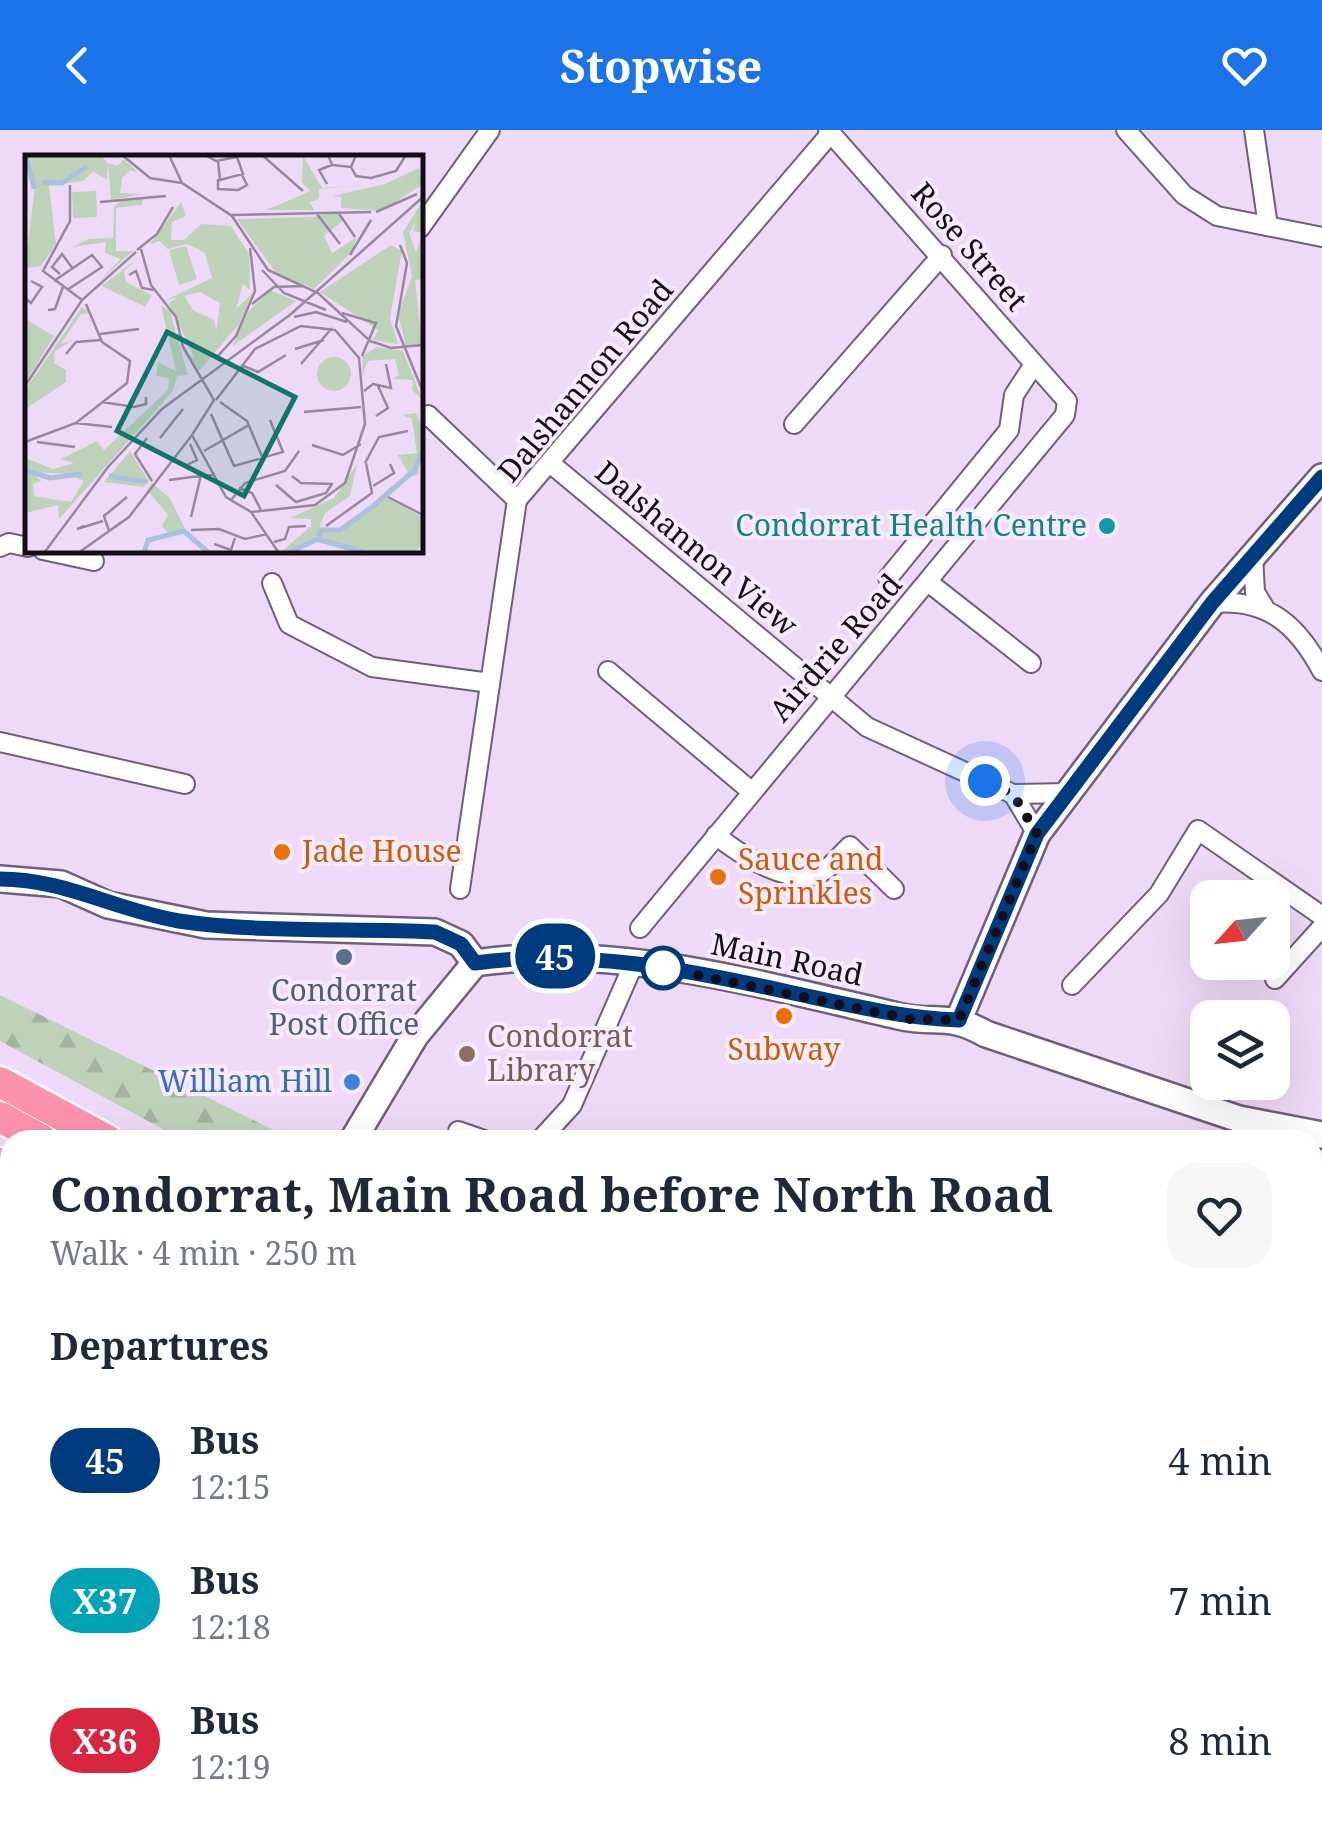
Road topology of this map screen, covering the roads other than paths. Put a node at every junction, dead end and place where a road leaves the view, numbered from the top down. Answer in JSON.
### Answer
{"nodes":[{"id":1,"x":490,"y":130,"type":"edge"},
{"id":2,"x":1126,"y":130,"type":"edge"},
{"id":3,"x":1254,"y":130,"type":"edge"},
{"id":4,"x":830,"y":132,"type":"edge"},
{"id":5,"x":422,"y":225,"type":"edge"},
{"id":6,"x":1268,"y":226,"type":"junction"},
{"id":7,"x":1322,"y":237,"type":"edge"},
{"id":8,"x":942,"y":255,"type":"junction"},
{"id":9,"x":1033,"y":366,"type":"junction"},
{"id":10,"x":1066,"y":401,"type":"joint"},
{"id":11,"x":424,"y":416,"type":"edge"},
{"id":12,"x":794,"y":424,"type":"dead end"},
{"id":13,"x":550,"y":463,"type":"junction"},
{"id":14,"x":1322,"y":477,"type":"edge"},
{"id":15,"x":518,"y":500,"type":"junction"},
{"id":16,"x":0,"y":546,"type":"edge"},
{"id":17,"x":25,"y":546,"type":"edge"},
{"id":18,"x":51,"y":552,"type":"edge"},
{"id":19,"x":1253,"y":555,"type":"junction"},
{"id":20,"x":94,"y":561,"type":"dead end"},
{"id":21,"x":888,"y":578,"type":"dead end"},
{"id":22,"x":928,"y":582,"type":"junction"},
{"id":23,"x":272,"y":583,"type":"dead end"},
{"id":24,"x":1212,"y":603,"type":"junction"},
{"id":25,"x":1264,"y":607,"type":"junction"},
{"id":26,"x":1031,"y":662,"type":"dead end"},
{"id":27,"x":608,"y":671,"type":"dead end"},
{"id":28,"x":1322,"y":671,"type":"edge"},
{"id":29,"x":490,"y":683,"type":"junction"},
{"id":30,"x":829,"y":696,"type":"junction"},
{"id":31,"x":0,"y":742,"type":"edge"},
{"id":32,"x":184,"y":784,"type":"dead end"},
{"id":33,"x":751,"y":792,"type":"junction"},
{"id":34,"x":1068,"y":793,"type":"junction"},
{"id":35,"x":1013,"y":794,"type":"junction"},
{"id":36,"x":1037,"y":834,"type":"junction"},
{"id":37,"x":716,"y":835,"type":"junction"},
{"id":38,"x":0,"y":879,"type":"edge"},
{"id":39,"x":460,"y":889,"type":"dead end"},
{"id":40,"x":894,"y":889,"type":"dead end"},
{"id":41,"x":1322,"y":916,"type":"edge"},
{"id":42,"x":1322,"y":926,"type":"edge"},
{"id":43,"x":640,"y":928,"type":"dead end"},
{"id":44,"x":1290,"y":962,"type":"edge"},
{"id":45,"x":475,"y":963,"type":"junction"},
{"id":46,"x":634,"y":963,"type":"junction"},
{"id":47,"x":1072,"y":985,"type":"dead end"},
{"id":48,"x":959,"y":1020,"type":"junction"},
{"id":49,"x":0,"y":1082,"type":"edge"},
{"id":50,"x":0,"y":1117,"type":"edge"},
{"id":51,"x":1235,"y":1129,"type":"edge"},
{"id":52,"x":24,"y":1130,"type":"edge"},
{"id":53,"x":89,"y":1130,"type":"edge"},
{"id":54,"x":359,"y":1130,"type":"edge"},
{"id":55,"x":549,"y":1130,"type":"edge"}],
"edges":[{"from":1,"to":5,"type":"street"},
{"from":2,"to":6,"type":"street"},
{"from":3,"to":6,"type":"street"},
{"from":4,"to":8,"type":"street","name":"Rose Street"},
{"from":4,"to":13,"type":"street","name":"Dalshannon Road"},
{"from":6,"to":7,"type":"street"},
{"from":8,"to":9,"type":"street","name":"Rose Street"},
{"from":8,"to":12,"type":"street"},
{"from":9,"to":10,"type":"street","name":"Rose Street"},
{"from":9,"to":21,"type":"street"},
{"from":10,"to":22,"type":"street","name":"Airdrie Road"},
{"from":11,"to":15,"type":"street"},
{"from":13,"to":15,"type":"street","name":"Dalshannon Road"},
{"from":13,"to":30,"type":"street","name":"Dalshannon View"},
{"from":14,"to":19,"type":"main road"},
{"from":15,"to":29,"type":"street","name":"Dalshannon Road"},
{"from":16,"to":17,"type":"street"},
{"from":18,"to":20,"type":"street"},
{"from":19,"to":24,"type":"main road"},
{"from":19,"to":25,"type":"street"},
{"from":22,"to":26,"type":"street"},
{"from":22,"to":30,"type":"street","name":"Airdrie Road"},
{"from":23,"to":29,"type":"street"},
{"from":24,"to":25,"type":"street"},
{"from":24,"to":34,"type":"main road"},
{"from":25,"to":28,"type":"street"},
{"from":27,"to":33,"type":"street"},
{"from":29,"to":39,"type":"street","name":"Dalshannon Road"},
{"from":30,"to":33,"type":"street","name":"Airdrie Road"},
{"from":30,"to":35,"type":"street","name":"Dalshannon View"},
{"from":31,"to":32,"type":"street"},
{"from":33,"to":37,"type":"street","name":"Airdrie Road"},
{"from":34,"to":35,"type":"street","name":"Dalshannon View"},
{"from":34,"to":36,"type":"main road"},
{"from":35,"to":36,"type":"street"},
{"from":36,"to":48,"type":"main road"},
{"from":37,"to":40,"type":"street"},
{"from":37,"to":43,"type":"street","name":"Airdrie Road"},
{"from":38,"to":45,"type":"main road"},
{"from":41,"to":47,"type":"street"},
{"from":42,"to":44,"type":"street"},
{"from":45,"to":46,"type":"main road","name":"Main Road"},
{"from":45,"to":54,"type":"main road"},
{"from":46,"to":48,"type":"main road","name":"Main Road"},
{"from":46,"to":55,"type":"street"},
{"from":48,"to":51,"type":"main road","name":"Main Road"},
{"from":49,"to":53,"type":"highway"},
{"from":50,"to":52,"type":"highway"}]}
